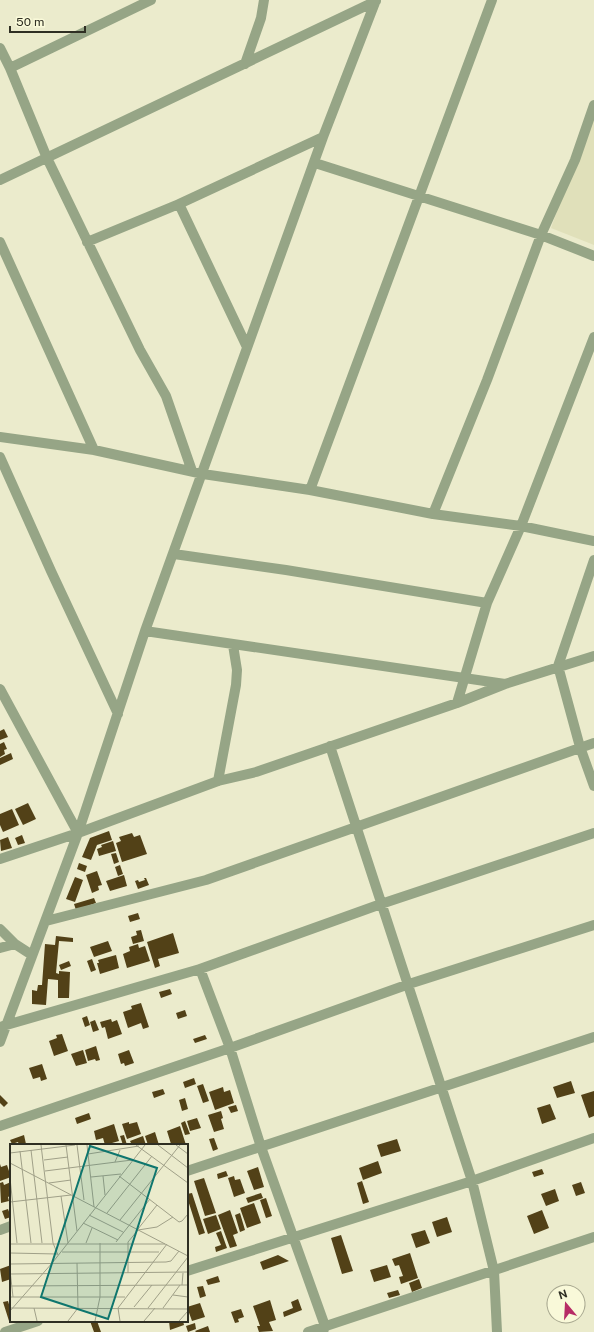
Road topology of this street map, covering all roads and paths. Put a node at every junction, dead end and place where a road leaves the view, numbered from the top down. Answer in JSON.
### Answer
{"nodes":[{"id":1,"x":151,"y":0,"type":"edge"},
{"id":2,"x":264,"y":0,"type":"edge"},
{"id":3,"x":376,"y":0,"type":"edge"},
{"id":4,"x":492,"y":0,"type":"edge"},
{"id":5,"x":0,"y":48,"type":"edge"},
{"id":6,"x":244,"y":64,"type":"junction"},
{"id":7,"x":10,"y":68,"type":"junction"},
{"id":8,"x":594,"y":105,"type":"edge"},
{"id":9,"x":323,"y":137,"type":"junction"},
{"id":10,"x":47,"y":158,"type":"junction"},
{"id":11,"x":315,"y":163,"type":"junction"},
{"id":12,"x":0,"y":180,"type":"edge"},
{"id":13,"x":420,"y":197,"type":"junction"},
{"id":14,"x":179,"y":204,"type":"junction"},
{"id":15,"x":541,"y":235,"type":"junction"},
{"id":16,"x":0,"y":242,"type":"edge"},
{"id":17,"x":87,"y":242,"type":"junction"},
{"id":18,"x":594,"y":256,"type":"edge"},
{"id":19,"x":594,"y":337,"type":"edge"},
{"id":20,"x":247,"y":348,"type":"junction"},
{"id":21,"x":0,"y":437,"type":"edge"},
{"id":22,"x":94,"y":450,"type":"junction"},
{"id":23,"x":0,"y":457,"type":"edge"},
{"id":24,"x":192,"y":472,"type":"junction"},
{"id":25,"x":203,"y":474,"type":"junction"},
{"id":26,"x":310,"y":490,"type":"junction"},
{"id":27,"x":433,"y":514,"type":"junction"},
{"id":28,"x":521,"y":526,"type":"junction"},
{"id":29,"x":594,"y":540,"type":"edge"},
{"id":30,"x":174,"y":554,"type":"junction"},
{"id":31,"x":594,"y":560,"type":"edge"},
{"id":32,"x":487,"y":604,"type":"junction"},
{"id":33,"x":145,"y":631,"type":"junction"},
{"id":34,"x":233,"y":644,"type":"junction"},
{"id":35,"x":594,"y":656,"type":"edge"},
{"id":36,"x":558,"y":666,"type":"junction"},
{"id":37,"x":464,"y":677,"type":"junction"},
{"id":38,"x":506,"y":684,"type":"junction"},
{"id":39,"x":0,"y":689,"type":"edge"},
{"id":40,"x":457,"y":703,"type":"junction"},
{"id":41,"x":118,"y":714,"type":"junction"},
{"id":42,"x":594,"y":743,"type":"edge"},
{"id":43,"x":330,"y":746,"type":"junction"},
{"id":44,"x":580,"y":748,"type":"junction"},
{"id":45,"x":218,"y":781,"type":"junction"},
{"id":46,"x":594,"y":786,"type":"edge"},
{"id":47,"x":357,"y":828,"type":"junction"},
{"id":48,"x":78,"y":833,"type":"junction"},
{"id":49,"x":594,"y":833,"type":"edge"},
{"id":50,"x":0,"y":859,"type":"edge"},
{"id":51,"x":381,"y":904,"type":"junction"},
{"id":52,"x":46,"y":921,"type":"junction"},
{"id":53,"x":594,"y":926,"type":"edge"},
{"id":54,"x":0,"y":929,"type":"edge"},
{"id":55,"x":15,"y":944,"type":"junction"},
{"id":56,"x":0,"y":948,"type":"edge"},
{"id":57,"x":32,"y":955,"type":"junction"},
{"id":58,"x":200,"y":969,"type":"junction"},
{"id":59,"x":408,"y":984,"type":"junction"},
{"id":60,"x":4,"y":1026,"type":"edge"},
{"id":61,"x":594,"y":1037,"type":"edge"},
{"id":62,"x":0,"y":1042,"type":"edge"},
{"id":63,"x":230,"y":1048,"type":"junction"},
{"id":64,"x":442,"y":1088,"type":"junction"},
{"id":65,"x":0,"y":1126,"type":"edge"},
{"id":66,"x":594,"y":1138,"type":"edge"},
{"id":67,"x":261,"y":1148,"type":"junction"},
{"id":68,"x":188,"y":1171,"type":"edge"},
{"id":69,"x":472,"y":1181,"type":"junction"},
{"id":70,"x":10,"y":1226,"type":"edge"},
{"id":71,"x":0,"y":1230,"type":"edge"},
{"id":72,"x":293,"y":1236,"type":"junction"},
{"id":73,"x":594,"y":1237,"type":"edge"},
{"id":74,"x":188,"y":1271,"type":"edge"},
{"id":75,"x":494,"y":1271,"type":"junction"},
{"id":76,"x":35,"y":1322,"type":"edge"},
{"id":77,"x":324,"y":1329,"type":"edge"},
{"id":78,"x":4,"y":1332,"type":"edge"},
{"id":79,"x":308,"y":1332,"type":"edge"},
{"id":80,"x":497,"y":1332,"type":"edge"}],
"edges":[{"from":1,"to":7,"type":"street"},
{"from":2,"to":6,"type":"street"},
{"from":3,"to":6,"type":"street"},
{"from":3,"to":9,"type":"street"},
{"from":4,"to":13,"type":"street"},
{"from":5,"to":7,"type":"street"},
{"from":6,"to":10,"type":"street"},
{"from":7,"to":10,"type":"street"},
{"from":8,"to":15,"type":"street"},
{"from":9,"to":11,"type":"street"},
{"from":9,"to":14,"type":"street"},
{"from":10,"to":12,"type":"street"},
{"from":10,"to":17,"type":"street"},
{"from":11,"to":13,"type":"street"},
{"from":11,"to":20,"type":"street"},
{"from":13,"to":15,"type":"street"},
{"from":13,"to":26,"type":"street"},
{"from":14,"to":17,"type":"street"},
{"from":14,"to":20,"type":"street"},
{"from":15,"to":18,"type":"street"},
{"from":15,"to":27,"type":"street"},
{"from":16,"to":22,"type":"street"},
{"from":17,"to":24,"type":"street"},
{"from":19,"to":28,"type":"street"},
{"from":20,"to":25,"type":"street"},
{"from":21,"to":22,"type":"street"},
{"from":22,"to":24,"type":"street"},
{"from":23,"to":41,"type":"street"},
{"from":24,"to":25,"type":"street"},
{"from":25,"to":26,"type":"street"},
{"from":25,"to":30,"type":"street"},
{"from":26,"to":27,"type":"street"},
{"from":27,"to":28,"type":"street"},
{"from":28,"to":29,"type":"street"},
{"from":28,"to":32,"type":"street"},
{"from":30,"to":32,"type":"street"},
{"from":30,"to":33,"type":"street"},
{"from":31,"to":36,"type":"street"},
{"from":32,"to":37,"type":"street"},
{"from":33,"to":34,"type":"street"},
{"from":33,"to":41,"type":"street"},
{"from":34,"to":37,"type":"street"},
{"from":34,"to":45,"type":"street"},
{"from":35,"to":36,"type":"street"},
{"from":36,"to":38,"type":"street"},
{"from":36,"to":44,"type":"street"},
{"from":37,"to":38,"type":"street"},
{"from":37,"to":40,"type":"street"},
{"from":38,"to":40,"type":"street"},
{"from":39,"to":48,"type":"street"},
{"from":40,"to":43,"type":"street"},
{"from":41,"to":48,"type":"street"},
{"from":42,"to":44,"type":"street"},
{"from":43,"to":45,"type":"street"},
{"from":43,"to":47,"type":"street"},
{"from":44,"to":46,"type":"street"},
{"from":44,"to":47,"type":"street"},
{"from":45,"to":48,"type":"street"},
{"from":47,"to":51,"type":"street"},
{"from":47,"to":52,"type":"street"},
{"from":48,"to":50,"type":"street"},
{"from":48,"to":52,"type":"street"},
{"from":49,"to":51,"type":"street"},
{"from":51,"to":58,"type":"street"},
{"from":51,"to":59,"type":"street"},
{"from":52,"to":57,"type":"street"},
{"from":53,"to":59,"type":"street"},
{"from":54,"to":55,"type":"street"},
{"from":55,"to":56,"type":"street"},
{"from":55,"to":57,"type":"street"},
{"from":57,"to":60,"type":"street"},
{"from":58,"to":60,"type":"street"},
{"from":58,"to":63,"type":"street"},
{"from":59,"to":63,"type":"street"},
{"from":59,"to":64,"type":"street"},
{"from":60,"to":62,"type":"street"},
{"from":61,"to":64,"type":"street"},
{"from":63,"to":65,"type":"street"},
{"from":63,"to":67,"type":"street"},
{"from":64,"to":67,"type":"street"},
{"from":64,"to":69,"type":"street"},
{"from":66,"to":69,"type":"street"},
{"from":67,"to":68,"type":"street"},
{"from":67,"to":72,"type":"street"},
{"from":69,"to":72,"type":"street"},
{"from":69,"to":75,"type":"street"},
{"from":70,"to":71,"type":"street"},
{"from":72,"to":74,"type":"street"},
{"from":72,"to":77,"type":"street"},
{"from":73,"to":75,"type":"street"},
{"from":75,"to":77,"type":"street"},
{"from":75,"to":80,"type":"street"},
{"from":76,"to":78,"type":"street"},
{"from":77,"to":79,"type":"street"}]}
